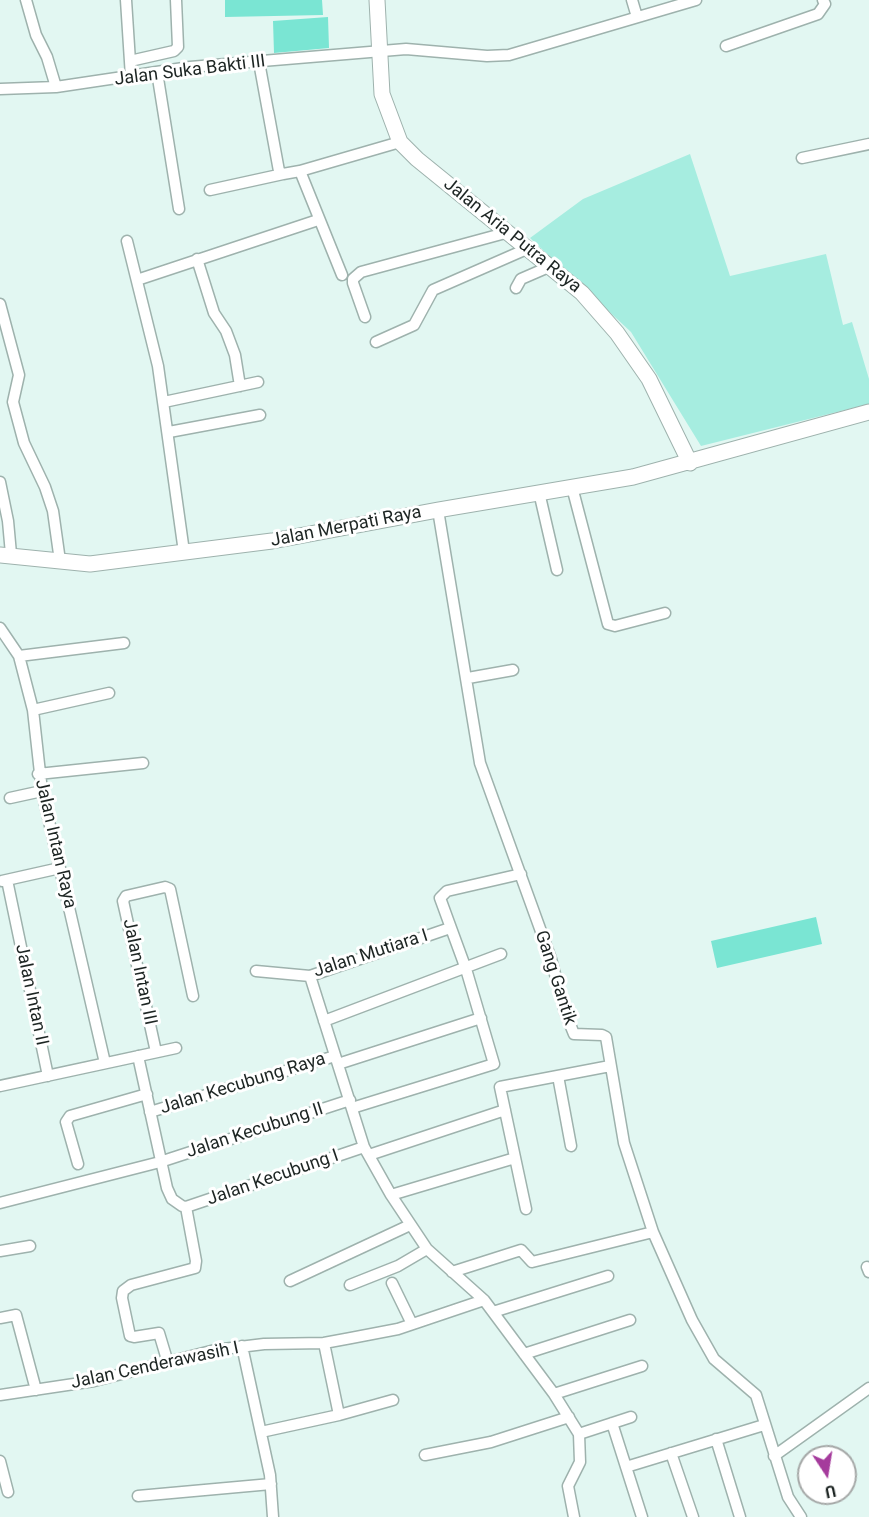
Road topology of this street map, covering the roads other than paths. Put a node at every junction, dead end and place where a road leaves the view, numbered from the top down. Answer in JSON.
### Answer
{"nodes":[{"id":1,"x":26,"y":0,"type":"edge"},
{"id":2,"x":126,"y":0,"type":"edge"},
{"id":3,"x":176,"y":0,"type":"edge"},
{"id":4,"x":377,"y":0,"type":"edge"},
{"id":5,"x":632,"y":0,"type":"edge"},
{"id":6,"x":696,"y":0,"type":"edge"},
{"id":7,"x":824,"y":0,"type":"edge"},
{"id":8,"x":637,"y":17,"type":"junction"},
{"id":9,"x":726,"y":46,"type":"dead end"},
{"id":10,"x":381,"y":51,"type":"junction"},
{"id":11,"x":130,"y":61,"type":"junction"},
{"id":12,"x":259,"y":62,"type":"junction"},
{"id":13,"x":157,"y":72,"type":"junction"},
{"id":14,"x":131,"y":77,"type":"junction"},
{"id":15,"x":56,"y":87,"type":"junction"},
{"id":16,"x":0,"y":89,"type":"edge"},
{"id":17,"x":400,"y":142,"type":"junction"},
{"id":18,"x":869,"y":144,"type":"edge"},
{"id":19,"x":802,"y":158,"type":"dead end"},
{"id":20,"x":300,"y":171,"type":"junction"},
{"id":21,"x":283,"y":174,"type":"junction"},
{"id":22,"x":210,"y":190,"type":"dead end"},
{"id":23,"x":179,"y":209,"type":"dead end"},
{"id":24,"x":318,"y":220,"type":"junction"},
{"id":25,"x":509,"y":232,"type":"junction"},
{"id":26,"x":127,"y":241,"type":"dead end"},
{"id":27,"x":529,"y":248,"type":"junction"},
{"id":28,"x":197,"y":259,"type":"junction"},
{"id":29,"x":551,"y":266,"type":"junction"},
{"id":30,"x":342,"y":275,"type":"dead end"},
{"id":31,"x":137,"y":280,"type":"junction"},
{"id":32,"x":516,"y":288,"type":"dead end"},
{"id":33,"x":0,"y":304,"type":"edge"},
{"id":34,"x":365,"y":318,"type":"dead end"},
{"id":35,"x":376,"y":342,"type":"dead end"},
{"id":36,"x":258,"y":382,"type":"dead end"},
{"id":37,"x":240,"y":386,"type":"junction"},
{"id":38,"x":164,"y":402,"type":"junction"},
{"id":39,"x":869,"y":412,"type":"edge"},
{"id":40,"x":260,"y":416,"type":"dead end"},
{"id":41,"x":169,"y":432,"type":"junction"},
{"id":42,"x":690,"y":462,"type":"junction"},
{"id":43,"x":0,"y":482,"type":"edge"},
{"id":44,"x":572,"y":487,"type":"junction"},
{"id":45,"x":539,"y":492,"type":"junction"},
{"id":46,"x":438,"y":510,"type":"junction"},
{"id":47,"x":184,"y":552,"type":"junction"},
{"id":48,"x":6,"y":554,"type":"edge"},
{"id":49,"x":60,"y":561,"type":"junction"},
{"id":50,"x":557,"y":570,"type":"dead end"},
{"id":51,"x":664,"y":612,"type":"dead end"},
{"id":52,"x":0,"y":628,"type":"edge"},
{"id":53,"x":124,"y":643,"type":"dead end"},
{"id":54,"x":19,"y":656,"type":"junction"},
{"id":55,"x":513,"y":669,"type":"dead end"},
{"id":56,"x":468,"y":678,"type":"junction"},
{"id":57,"x":108,"y":693,"type":"dead end"},
{"id":58,"x":33,"y":710,"type":"junction"},
{"id":59,"x":143,"y":763,"type":"dead end"},
{"id":60,"x":38,"y":774,"type":"junction"},
{"id":61,"x":42,"y":791,"type":"junction"},
{"id":62,"x":10,"y":798,"type":"dead end"},
{"id":63,"x":60,"y":868,"type":"junction"},
{"id":64,"x":521,"y":874,"type":"junction"},
{"id":65,"x":3,"y":881,"type":"edge"},
{"id":66,"x":450,"y":928,"type":"junction"},
{"id":67,"x":501,"y":954,"type":"dead end"},
{"id":68,"x":466,"y":969,"type":"junction"},
{"id":69,"x":256,"y":971,"type":"dead end"},
{"id":70,"x":310,"y":976,"type":"junction"},
{"id":71,"x":193,"y":996,"type":"dead end"},
{"id":72,"x":480,"y":1018,"type":"junction"},
{"id":73,"x":324,"y":1021,"type":"junction"},
{"id":74,"x":176,"y":1048,"type":"dead end"},
{"id":75,"x":156,"y":1052,"type":"junction"},
{"id":76,"x":138,"y":1056,"type":"junction"},
{"id":77,"x":337,"y":1060,"type":"junction"},
{"id":78,"x":105,"y":1063,"type":"junction"},
{"id":79,"x":610,"y":1066,"type":"junction"},
{"id":80,"x":48,"y":1076,"type":"junction"},
{"id":81,"x":558,"y":1076,"type":"junction"},
{"id":82,"x":0,"y":1086,"type":"edge"},
{"id":83,"x":147,"y":1094,"type":"junction"},
{"id":84,"x":351,"y":1104,"type":"junction"},
{"id":85,"x":505,"y":1110,"type":"junction"},
{"id":86,"x":150,"y":1112,"type":"junction"},
{"id":87,"x":571,"y":1146,"type":"dead end"},
{"id":88,"x":367,"y":1151,"type":"junction"},
{"id":89,"x":515,"y":1158,"type":"junction"},
{"id":90,"x":160,"y":1162,"type":"junction"},
{"id":91,"x":78,"y":1164,"type":"dead end"},
{"id":92,"x":391,"y":1195,"type":"junction"},
{"id":93,"x":0,"y":1203,"type":"edge"},
{"id":94,"x":184,"y":1207,"type":"junction"},
{"id":95,"x":526,"y":1209,"type":"dead end"},
{"id":96,"x":410,"y":1225,"type":"junction"},
{"id":97,"x":653,"y":1232,"type":"junction"},
{"id":98,"x":30,"y":1246,"type":"dead end"},
{"id":99,"x":427,"y":1249,"type":"junction"},
{"id":100,"x":0,"y":1251,"type":"edge"},
{"id":101,"x":452,"y":1272,"type":"junction"},
{"id":102,"x":608,"y":1276,"type":"dead end"},
{"id":103,"x":290,"y":1281,"type":"dead end"},
{"id":104,"x":392,"y":1283,"type":"dead end"},
{"id":105,"x":350,"y":1285,"type":"dead end"},
{"id":106,"x":484,"y":1300,"type":"junction"},
{"id":107,"x":493,"y":1312,"type":"junction"},
{"id":108,"x":0,"y":1318,"type":"edge"},
{"id":109,"x":630,"y":1320,"type":"dead end"},
{"id":110,"x":412,"y":1324,"type":"junction"},
{"id":111,"x":324,"y":1343,"type":"junction"},
{"id":112,"x":242,"y":1346,"type":"junction"},
{"id":113,"x":524,"y":1354,"type":"junction"},
{"id":114,"x":168,"y":1363,"type":"junction"},
{"id":115,"x":642,"y":1366,"type":"dead end"},
{"id":116,"x":869,"y":1388,"type":"edge"},
{"id":117,"x":36,"y":1390,"type":"junction"},
{"id":118,"x":554,"y":1394,"type":"junction"},
{"id":119,"x":0,"y":1395,"type":"edge"},
{"id":120,"x":393,"y":1400,"type":"dead end"},
{"id":121,"x":339,"y":1415,"type":"junction"},
{"id":122,"x":631,"y":1417,"type":"dead end"},
{"id":123,"x":569,"y":1418,"type":"junction"},
{"id":124,"x":612,"y":1423,"type":"junction"},
{"id":125,"x":764,"y":1425,"type":"junction"},
{"id":126,"x":261,"y":1432,"type":"junction"},
{"id":127,"x":579,"y":1434,"type":"junction"},
{"id":128,"x":716,"y":1439,"type":"junction"},
{"id":129,"x":671,"y":1453,"type":"junction"},
{"id":130,"x":425,"y":1455,"type":"dead end"},
{"id":131,"x":774,"y":1456,"type":"junction"},
{"id":132,"x":0,"y":1461,"type":"edge"},
{"id":133,"x":626,"y":1467,"type":"junction"},
{"id":134,"x":271,"y":1484,"type":"junction"},
{"id":135,"x":8,"y":1492,"type":"dead end"},
{"id":136,"x":138,"y":1496,"type":"dead end"},
{"id":137,"x":273,"y":1517,"type":"edge"},
{"id":138,"x":574,"y":1517,"type":"edge"},
{"id":139,"x":642,"y":1517,"type":"edge"},
{"id":140,"x":693,"y":1517,"type":"edge"},
{"id":141,"x":740,"y":1517,"type":"edge"},
{"id":142,"x":801,"y":1517,"type":"edge"}],
"edges":[{"from":1,"to":15,"type":"street"},
{"from":2,"to":11,"type":"street"},
{"from":3,"to":11,"type":"street"},
{"from":4,"to":10,"type":"main road","name":"Jalan Aria Putra Raya"},
{"from":5,"to":8,"type":"street"},
{"from":6,"to":8,"type":"street","name":"Jalan Suka Bakti III"},
{"from":7,"to":9,"type":"street"},
{"from":8,"to":10,"type":"street","name":"Jalan Suka Bakti III"},
{"from":10,"to":12,"type":"street","name":"Jalan Suka Bakti III"},
{"from":10,"to":17,"type":"main road","name":"Jalan Aria Putra Raya"},
{"from":11,"to":14,"type":"street"},
{"from":12,"to":13,"type":"street","name":"Jalan Suka Bakti III"},
{"from":12,"to":21,"type":"street"},
{"from":13,"to":14,"type":"street","name":"Jalan Suka Bakti III"},
{"from":13,"to":23,"type":"street"},
{"from":14,"to":15,"type":"street","name":"Jalan Suka Bakti III"},
{"from":15,"to":16,"type":"street","name":"Jalan Suka Bakti III"},
{"from":17,"to":20,"type":"street"},
{"from":17,"to":25,"type":"main road","name":"Jalan Aria Putra Raya"},
{"from":18,"to":19,"type":"street"},
{"from":20,"to":21,"type":"street"},
{"from":20,"to":24,"type":"street"},
{"from":21,"to":22,"type":"street"},
{"from":24,"to":28,"type":"street"},
{"from":24,"to":30,"type":"street"},
{"from":25,"to":27,"type":"main road","name":"Jalan Aria Putra Raya"},
{"from":25,"to":34,"type":"street"},
{"from":26,"to":31,"type":"street"},
{"from":27,"to":29,"type":"main road","name":"Jalan Aria Putra Raya"},
{"from":27,"to":35,"type":"street"},
{"from":28,"to":31,"type":"street"},
{"from":28,"to":37,"type":"street"},
{"from":29,"to":32,"type":"street"},
{"from":29,"to":42,"type":"main road","name":"Jalan Aria Putra Raya"},
{"from":31,"to":38,"type":"street"},
{"from":33,"to":49,"type":"street"},
{"from":36,"to":37,"type":"street"},
{"from":37,"to":38,"type":"street"},
{"from":38,"to":41,"type":"street"},
{"from":39,"to":42,"type":"main road","name":"Jalan Merpati Raya"},
{"from":40,"to":41,"type":"street"},
{"from":41,"to":47,"type":"street"},
{"from":42,"to":44,"type":"main road","name":"Jalan Merpati Raya"},
{"from":43,"to":48,"type":"street"},
{"from":44,"to":45,"type":"main road","name":"Jalan Merpati Raya"},
{"from":44,"to":51,"type":"street"},
{"from":45,"to":46,"type":"main road","name":"Jalan Merpati Raya"},
{"from":45,"to":50,"type":"street"},
{"from":46,"to":47,"type":"main road","name":"Jalan Merpati Raya"},
{"from":46,"to":56,"type":"street","name":"Gang Gantik"},
{"from":47,"to":49,"type":"main road","name":"Jalan Merpati Raya"},
{"from":48,"to":49,"type":"main road","name":"Jalan Merpati Raya"},
{"from":52,"to":54,"type":"street","name":"Jalan Intan Raya"},
{"from":53,"to":54,"type":"street"},
{"from":54,"to":58,"type":"street","name":"Jalan Intan Raya"},
{"from":55,"to":56,"type":"street"},
{"from":56,"to":64,"type":"street","name":"Gang Gantik"},
{"from":57,"to":58,"type":"street"},
{"from":58,"to":60,"type":"street","name":"Jalan Intan Raya"},
{"from":59,"to":60,"type":"street"},
{"from":60,"to":61,"type":"street","name":"Jalan Intan Raya"},
{"from":61,"to":62,"type":"street"},
{"from":61,"to":63,"type":"street","name":"Jalan Intan Raya"},
{"from":63,"to":65,"type":"street"},
{"from":63,"to":78,"type":"street","name":"Jalan Intan Raya"},
{"from":64,"to":66,"type":"street"},
{"from":64,"to":79,"type":"street","name":"Gang Gantik"},
{"from":65,"to":80,"type":"street","name":"Jalan Intan II"},
{"from":66,"to":68,"type":"street"},
{"from":66,"to":70,"type":"street","name":"Jalan Mutiara I"},
{"from":67,"to":68,"type":"street"},
{"from":68,"to":72,"type":"street"},
{"from":68,"to":73,"type":"street"},
{"from":69,"to":70,"type":"street","name":"Jalan Mutiara I"},
{"from":70,"to":73,"type":"street"},
{"from":71,"to":75,"type":"street","name":"Jalan Intan III"},
{"from":72,"to":77,"type":"street","name":"Jalan Kecubung Raya"},
{"from":72,"to":84,"type":"street","name":"Jalan Kecubung II"},
{"from":73,"to":77,"type":"street"},
{"from":74,"to":75,"type":"street"},
{"from":75,"to":76,"type":"street"},
{"from":76,"to":78,"type":"street"},
{"from":76,"to":83,"type":"street"},
{"from":77,"to":84,"type":"street"},
{"from":77,"to":86,"type":"street","name":"Jalan Kecubung Raya"},
{"from":78,"to":80,"type":"street"},
{"from":79,"to":81,"type":"street"},
{"from":79,"to":97,"type":"street","name":"Gang Gantik"},
{"from":80,"to":82,"type":"street"},
{"from":81,"to":85,"type":"street"},
{"from":81,"to":87,"type":"street"},
{"from":83,"to":86,"type":"street"},
{"from":83,"to":91,"type":"street"},
{"from":84,"to":88,"type":"street"},
{"from":84,"to":90,"type":"street","name":"Jalan Kecubung II"},
{"from":85,"to":88,"type":"street","name":"Jalan Kecubung I"},
{"from":85,"to":89,"type":"street"},
{"from":86,"to":90,"type":"street"},
{"from":88,"to":92,"type":"street"},
{"from":88,"to":94,"type":"street","name":"Jalan Kecubung I"},
{"from":89,"to":92,"type":"street"},
{"from":89,"to":95,"type":"street"},
{"from":90,"to":93,"type":"street","name":"Jalan Kecubung II"},
{"from":90,"to":94,"type":"street"},
{"from":92,"to":96,"type":"street"},
{"from":94,"to":114,"type":"street"},
{"from":96,"to":99,"type":"street"},
{"from":96,"to":103,"type":"street"},
{"from":97,"to":101,"type":"street"},
{"from":97,"to":125,"type":"street","name":"Gang Gantik"},
{"from":98,"to":100,"type":"street"},
{"from":99,"to":101,"type":"street"},
{"from":99,"to":105,"type":"street"},
{"from":101,"to":106,"type":"street"},
{"from":102,"to":107,"type":"street"},
{"from":104,"to":110,"type":"street"},
{"from":106,"to":107,"type":"street"},
{"from":106,"to":110,"type":"street","name":"Jalan Cenderawasih I"},
{"from":107,"to":113,"type":"street"},
{"from":108,"to":117,"type":"street"},
{"from":109,"to":113,"type":"street"},
{"from":110,"to":111,"type":"street","name":"Jalan Cenderawasih I"},
{"from":111,"to":112,"type":"street","name":"Jalan Cenderawasih I"},
{"from":111,"to":121,"type":"street"},
{"from":112,"to":114,"type":"street","name":"Jalan Cenderawasih I"},
{"from":112,"to":126,"type":"street"},
{"from":113,"to":118,"type":"street"},
{"from":114,"to":117,"type":"street","name":"Jalan Cenderawasih I"},
{"from":115,"to":118,"type":"street"},
{"from":116,"to":131,"type":"street"},
{"from":117,"to":119,"type":"street","name":"Jalan Cenderawasih I"},
{"from":118,"to":123,"type":"street"},
{"from":120,"to":121,"type":"street"},
{"from":121,"to":126,"type":"street"},
{"from":122,"to":124,"type":"street"},
{"from":123,"to":127,"type":"street"},
{"from":123,"to":130,"type":"street"},
{"from":124,"to":127,"type":"street"},
{"from":124,"to":133,"type":"street"},
{"from":125,"to":128,"type":"street"},
{"from":125,"to":131,"type":"street","name":"Gang Gantik"},
{"from":126,"to":134,"type":"street"},
{"from":127,"to":138,"type":"street"},
{"from":128,"to":129,"type":"street"},
{"from":128,"to":141,"type":"street"},
{"from":129,"to":133,"type":"street"},
{"from":129,"to":140,"type":"street"},
{"from":131,"to":142,"type":"street","name":"Gang Gantik"},
{"from":132,"to":135,"type":"street"},
{"from":133,"to":139,"type":"street"},
{"from":134,"to":136,"type":"street"},
{"from":134,"to":137,"type":"street"}]}
